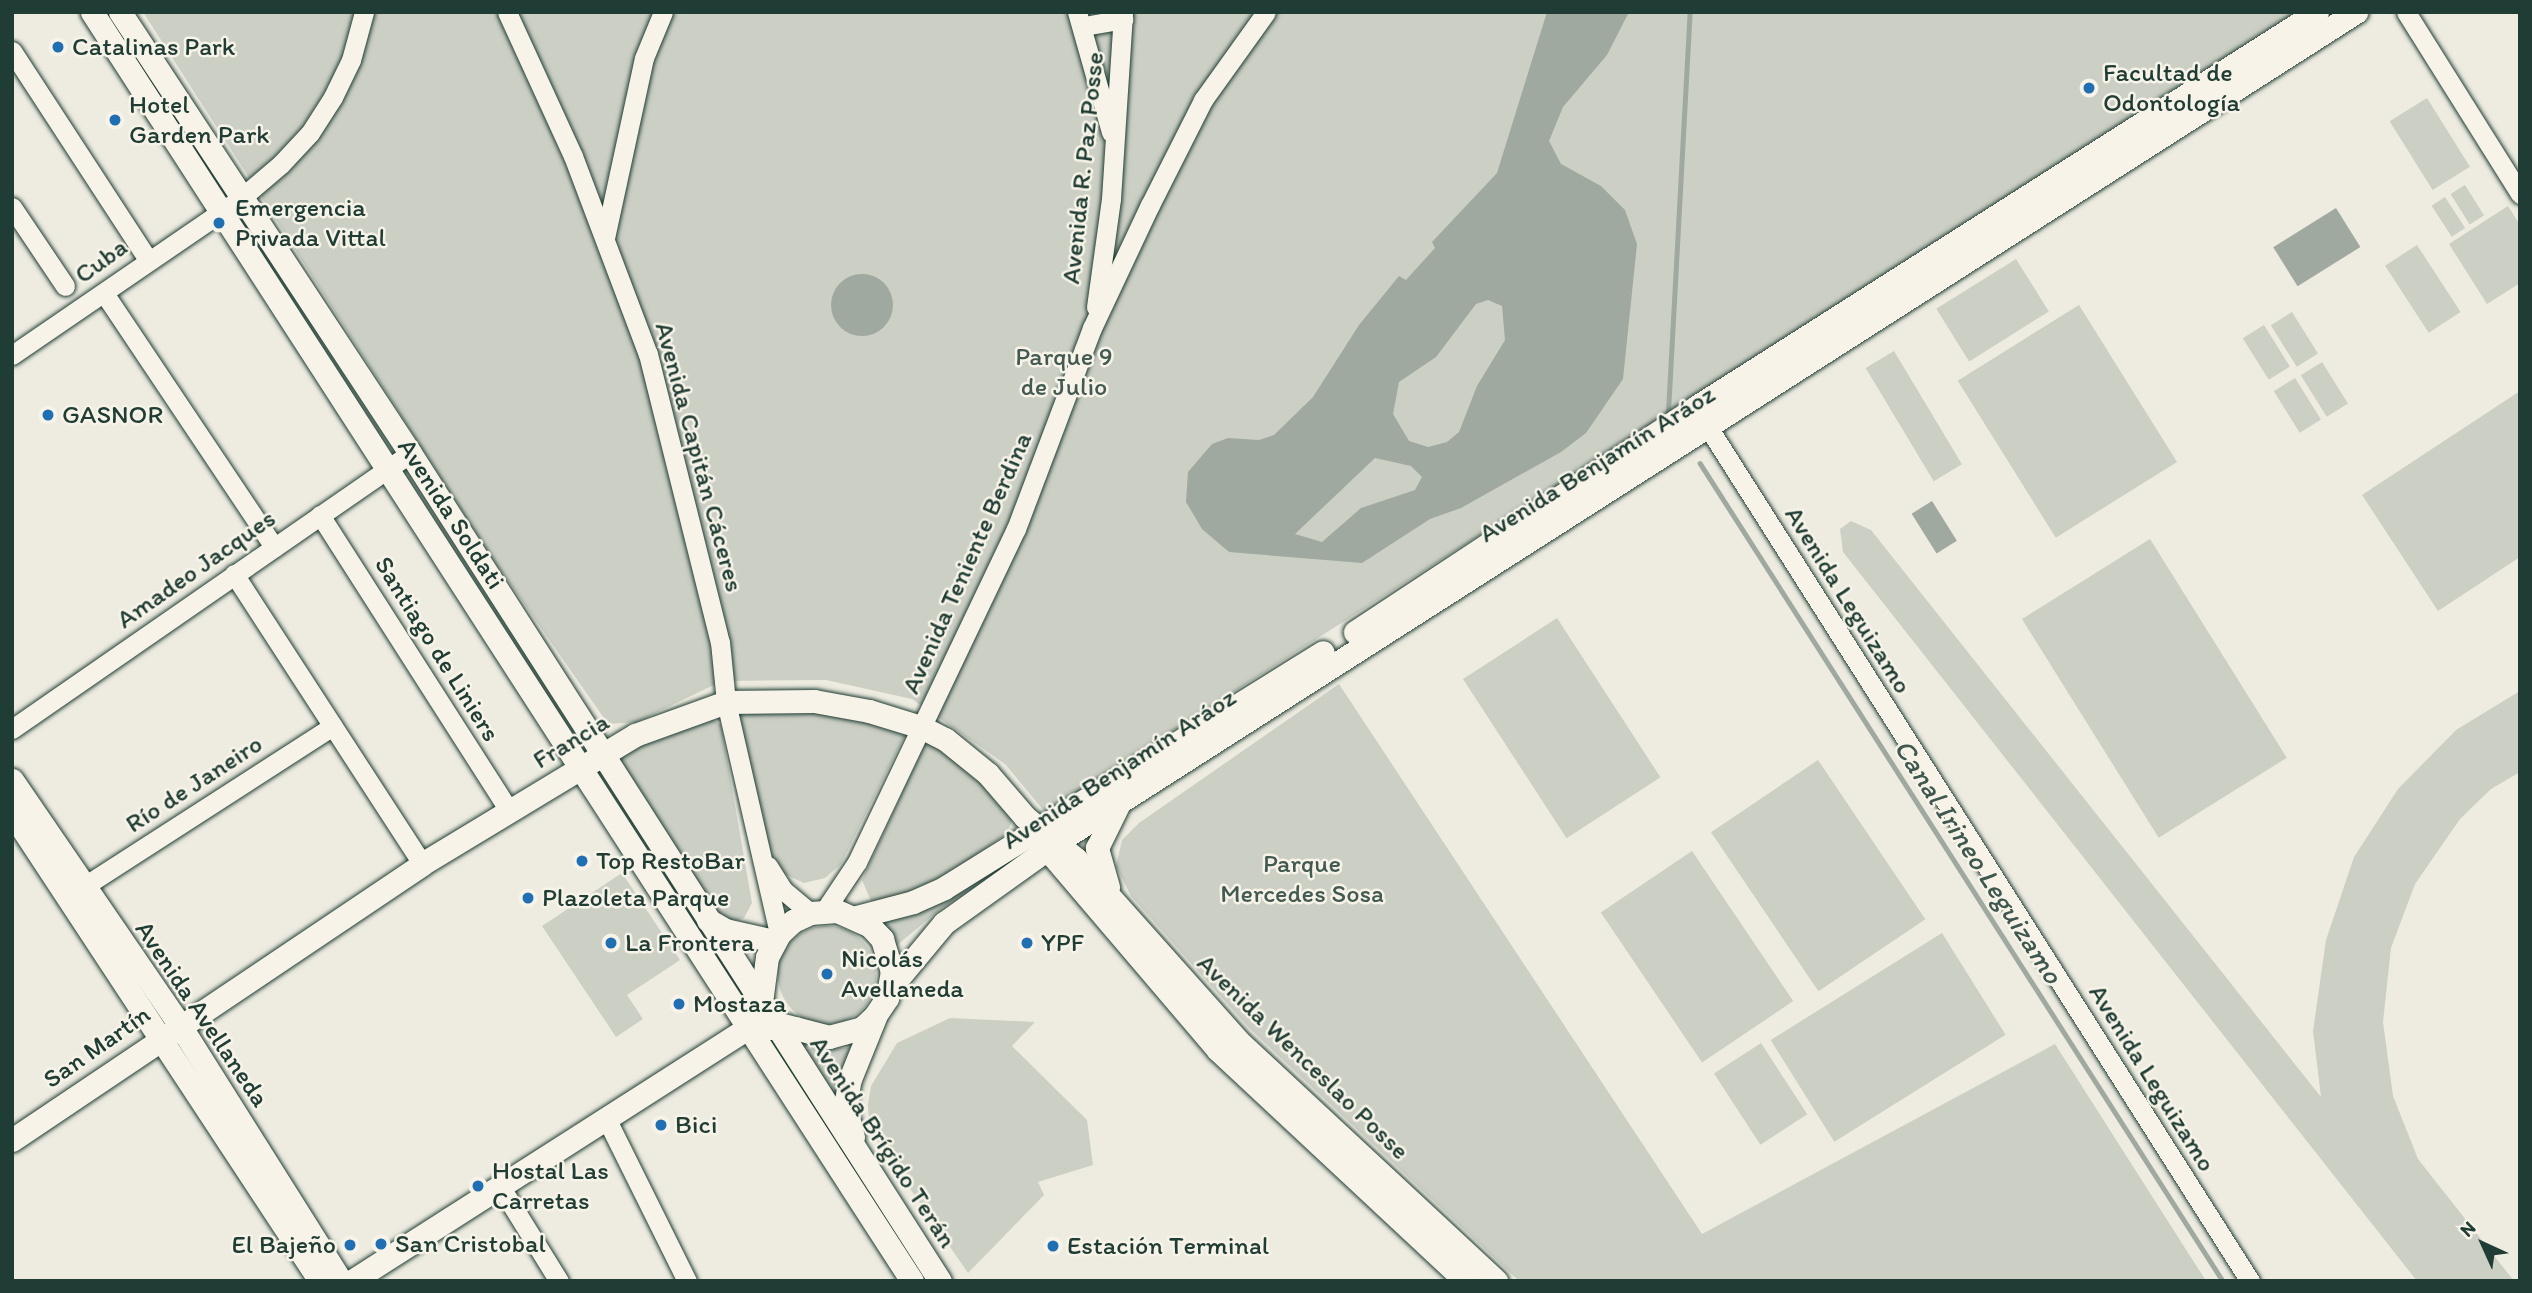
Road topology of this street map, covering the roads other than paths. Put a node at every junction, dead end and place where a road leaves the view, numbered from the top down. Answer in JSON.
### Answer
{"nodes":[{"id":1,"x":92,"y":12,"type":"edge"},
{"id":2,"x":120,"y":12,"type":"edge"},
{"id":3,"x":364,"y":12,"type":"edge"},
{"id":4,"x":508,"y":12,"type":"edge"},
{"id":5,"x":663,"y":12,"type":"edge"},
{"id":6,"x":1266,"y":12,"type":"edge"},
{"id":7,"x":2317,"y":12,"type":"edge"},
{"id":8,"x":2356,"y":12,"type":"edge"},
{"id":9,"x":2406,"y":12,"type":"edge"},
{"id":10,"x":1123,"y":16,"type":"edge"},
{"id":11,"x":1081,"y":19,"type":"edge"},
{"id":12,"x":12,"y":51,"type":"edge"},
{"id":13,"x":1115,"y":150,"type":"junction"},
{"id":14,"x":2520,"y":194,"type":"edge"},
{"id":15,"x":230,"y":205,"type":"junction"},
{"id":16,"x":12,"y":207,"type":"edge"},
{"id":17,"x":604,"y":239,"type":"junction"},
{"id":18,"x":148,"y":260,"type":"junction"},
{"id":19,"x":65,"y":286,"type":"dead end"},
{"id":20,"x":104,"y":292,"type":"junction"},
{"id":21,"x":1092,"y":328,"type":"junction"},
{"id":22,"x":12,"y":355,"type":"edge"},
{"id":23,"x":1696,"y":407,"type":"junction"},
{"id":24,"x":1707,"y":427,"type":"junction"},
{"id":25,"x":410,"y":453,"type":"junction"},
{"id":26,"x":388,"y":468,"type":"junction"},
{"id":27,"x":320,"y":515,"type":"junction"},
{"id":28,"x":274,"y":547,"type":"junction"},
{"id":29,"x":234,"y":574,"type":"junction"},
{"id":30,"x":726,"y":702,"type":"junction"},
{"id":31,"x":333,"y":726,"type":"junction"},
{"id":32,"x":921,"y":727,"type":"junction"},
{"id":33,"x":12,"y":729,"type":"edge"},
{"id":34,"x":603,"y":755,"type":"junction"},
{"id":35,"x":581,"y":767,"type":"junction"},
{"id":36,"x":12,"y":780,"type":"edge"},
{"id":37,"x":1123,"y":798,"type":"junction"},
{"id":38,"x":1018,"y":809,"type":"joint"},
{"id":39,"x":509,"y":811,"type":"junction"},
{"id":40,"x":12,"y":813,"type":"edge"},
{"id":41,"x":1047,"y":840,"type":"junction"},
{"id":42,"x":758,"y":850,"type":"junction"},
{"id":43,"x":422,"y":864,"type":"junction"},
{"id":44,"x":852,"y":871,"type":"junction"},
{"id":45,"x":1072,"y":880,"type":"junction"},
{"id":46,"x":83,"y":887,"type":"junction"},
{"id":47,"x":992,"y":887,"type":"junction"},
{"id":48,"x":1116,"y":902,"type":"junction"},
{"id":49,"x":818,"y":912,"type":"junction"},
{"id":50,"x":853,"y":915,"type":"junction"},
{"id":51,"x":708,"y":920,"type":"junction"},
{"id":52,"x":776,"y":938,"type":"junction"},
{"id":53,"x":756,"y":978,"type":"junction"},
{"id":54,"x":890,"y":988,"type":"junction"},
{"id":55,"x":875,"y":1016,"type":"junction"},
{"id":56,"x":766,"y":1026,"type":"junction"},
{"id":57,"x":170,"y":1030,"type":"junction"},
{"id":58,"x":607,"y":1120,"type":"junction"},
{"id":59,"x":12,"y":1140,"type":"edge"},
{"id":60,"x":869,"y":1172,"type":"junction"},
{"id":61,"x":500,"y":1186,"type":"junction"},
{"id":62,"x":370,"y":1275,"type":"edge"},
{"id":63,"x":937,"y":1278,"type":"edge"},
{"id":64,"x":320,"y":1281,"type":"edge"},
{"id":65,"x":341,"y":1281,"type":"edge"},
{"id":66,"x":352,"y":1281,"type":"edge"},
{"id":67,"x":559,"y":1281,"type":"edge"},
{"id":68,"x":687,"y":1281,"type":"edge"},
{"id":69,"x":912,"y":1281,"type":"edge"},
{"id":70,"x":1466,"y":1281,"type":"edge"},
{"id":71,"x":1496,"y":1281,"type":"edge"},
{"id":72,"x":2250,"y":1281,"type":"edge"}],
"edges":[{"from":1,"to":15,"type":"main road","name":"Avenida Soldati"},
{"from":2,"to":15,"type":"main road","name":"Avenida Soldati"},
{"from":3,"to":15,"type":"street","name":"Cuba"},
{"from":4,"to":17,"type":"street","name":"Avenida Capitán Cáceres"},
{"from":5,"to":17,"type":"street"},
{"from":6,"to":21,"type":"street","name":"Avenida Teniente Berdina"},
{"from":7,"to":23,"type":"main road","name":"Avenida Benjamín Aráoz"},
{"from":8,"to":24,"type":"main road","name":"Avenida Benjamín Aráoz"},
{"from":9,"to":14,"type":"street"},
{"from":10,"to":11,"type":"street"},
{"from":10,"to":13,"type":"street","name":"Avenida R. Paz Posse"},
{"from":11,"to":13,"type":"street"},
{"from":12,"to":18,"type":"street"},
{"from":13,"to":21,"type":"street","name":"Avenida R. Paz Posse"},
{"from":15,"to":18,"type":"street","name":"Cuba"},
{"from":15,"to":25,"type":"main road","name":"Avenida Soldati"},
{"from":15,"to":26,"type":"main road","name":"Avenida Soldati"},
{"from":16,"to":19,"type":"street"},
{"from":17,"to":30,"type":"street","name":"Avenida Capitán Cáceres"},
{"from":18,"to":20,"type":"street","name":"Cuba"},
{"from":20,"to":22,"type":"street","name":"Cuba"},
{"from":20,"to":28,"type":"street"},
{"from":21,"to":32,"type":"street","name":"Avenida Teniente Berdina"},
{"from":23,"to":24,"type":"street","name":"Avenida Leguizamo"},
{"from":23,"to":41,"type":"main road","name":"Avenida Benjamín Aráoz"},
{"from":24,"to":37,"type":"main road","name":"Avenida Benjamín Aráoz"},
{"from":24,"to":72,"type":"street","name":"Avenida Leguizamo"},
{"from":25,"to":26,"type":"street","name":"Amadeo Jacques"},
{"from":25,"to":34,"type":"main road","name":"Avenida Soldati"},
{"from":26,"to":27,"type":"street","name":"Amadeo Jacques"},
{"from":26,"to":35,"type":"main road","name":"Avenida Soldati"},
{"from":27,"to":28,"type":"street","name":"Amadeo Jacques"},
{"from":27,"to":39,"type":"street","name":"Santiago de Liniers"},
{"from":28,"to":29,"type":"street","name":"Amadeo Jacques"},
{"from":29,"to":31,"type":"street"},
{"from":29,"to":33,"type":"street","name":"Amadeo Jacques"},
{"from":30,"to":32,"type":"main road","name":"Francia"},
{"from":30,"to":34,"type":"main road","name":"Francia"},
{"from":30,"to":42,"type":"street","name":"Avenida Capitán Cáceres"},
{"from":31,"to":43,"type":"street"},
{"from":31,"to":46,"type":"street","name":"Río de Janeiro"},
{"from":32,"to":38,"type":"main road","name":"Francia"},
{"from":32,"to":44,"type":"street","name":"Avenida Teniente Berdina"},
{"from":34,"to":35,"type":"main road","name":"Francia"},
{"from":34,"to":51,"type":"main road","name":"Avenida Soldati"},
{"from":35,"to":39,"type":"main road","name":"Francia"},
{"from":35,"to":56,"type":"main road","name":"Avenida Soldati"},
{"from":36,"to":46,"type":"main road","name":"Avenida Avellaneda"},
{"from":37,"to":41,"type":"main road","name":"Avenida Benjamín Aráoz"},
{"from":37,"to":48,"type":"main road"},
{"from":38,"to":41,"type":"main road","name":"Avenida Wenceslao Posse"},
{"from":39,"to":43,"type":"main road","name":"Francia"},
{"from":40,"to":57,"type":"main road","name":"Avenida Avellaneda"},
{"from":41,"to":45,"type":"main road"},
{"from":41,"to":47,"type":"main road","name":"Avenida Benjamín Aráoz"},
{"from":41,"to":48,"type":"main road","name":"Avenida Wenceslao Posse"},
{"from":41,"to":50,"type":"main road","name":"Avenida Benjamín Aráoz"},
{"from":42,"to":49,"type":"street"},
{"from":42,"to":52,"type":"street","name":"Avenida Capitán Cáceres"},
{"from":43,"to":57,"type":"main road","name":"Francia"},
{"from":44,"to":49,"type":"street","name":"Avenida Teniente Berdina"},
{"from":44,"to":50,"type":"street"},
{"from":45,"to":47,"type":"main road"},
{"from":45,"to":70,"type":"main road"},
{"from":46,"to":57,"type":"main road","name":"Avenida Avellaneda"},
{"from":47,"to":54,"type":"main road","name":"Avenida Benjamín Aráoz"},
{"from":48,"to":71,"type":"main road","name":"Avenida Wenceslao Posse"},
{"from":49,"to":50,"type":"main road"},
{"from":49,"to":52,"type":"main road"},
{"from":50,"to":54,"type":"main road"},
{"from":51,"to":52,"type":"main road"},
{"from":51,"to":53,"type":"main road","name":"Avenida Soldati"},
{"from":52,"to":53,"type":"main road"},
{"from":53,"to":56,"type":"main road"},
{"from":53,"to":56,"type":"main road"},
{"from":54,"to":55,"type":"main road"},
{"from":55,"to":56,"type":"main road"},
{"from":55,"to":60,"type":"main road"},
{"from":56,"to":58,"type":"main road"},
{"from":56,"to":60,"type":"main road","name":"Avenida Brígido Terán"},
{"from":56,"to":69,"type":"main road","name":"Avenida Brígido Terán"},
{"from":57,"to":59,"type":"main road","name":"San Martín"},
{"from":57,"to":64,"type":"main road","name":"Avenida Avellaneda"},
{"from":57,"to":65,"type":"main road","name":"Avenida Avellaneda"},
{"from":58,"to":61,"type":"main road"},
{"from":58,"to":68,"type":"street"},
{"from":60,"to":63,"type":"main road","name":"Avenida Brígido Terán"},
{"from":61,"to":62,"type":"main road"},
{"from":61,"to":67,"type":"street"},
{"from":62,"to":66,"type":"main road"}]}
